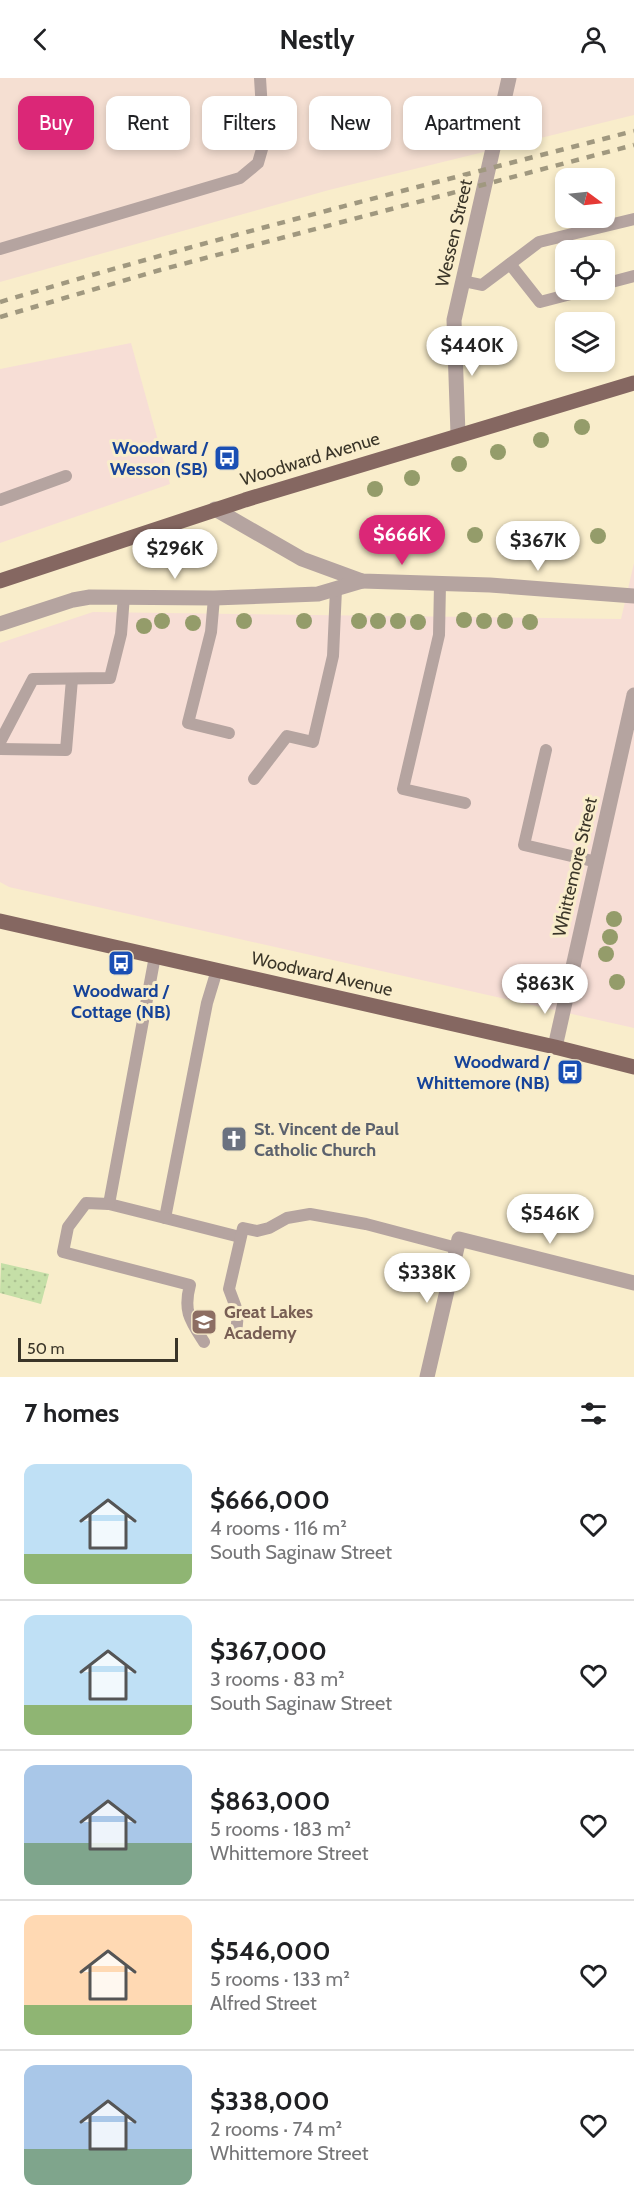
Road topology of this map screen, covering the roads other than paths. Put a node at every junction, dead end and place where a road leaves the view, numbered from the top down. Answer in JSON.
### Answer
{"nodes":[{"id":1,"x":260,"y":78,"type":"edge"},
{"id":2,"x":509,"y":78,"type":"edge"},
{"id":3,"x":634,"y":219,"type":"edge"},
{"id":4,"x":0,"y":249,"type":"edge"},
{"id":5,"x":510,"y":264,"type":"junction"},
{"id":6,"x":634,"y":276,"type":"edge"},
{"id":7,"x":463,"y":281,"type":"junction"},
{"id":8,"x":615,"y":281,"type":"edge"},
{"id":9,"x":555,"y":298,"type":"edge"},
{"id":10,"x":634,"y":383,"type":"edge"},
{"id":11,"x":458,"y":434,"type":"junction"},
{"id":12,"x":66,"y":476,"type":"dead end"},
{"id":13,"x":0,"y":500,"type":"edge"},
{"id":14,"x":215,"y":509,"type":"junction"},
{"id":15,"x":0,"y":581,"type":"edge"},
{"id":16,"x":362,"y":581,"type":"junction"},
{"id":17,"x":440,"y":584,"type":"junction"},
{"id":18,"x":336,"y":589,"type":"junction"},
{"id":19,"x":124,"y":596,"type":"junction"},
{"id":20,"x":634,"y":596,"type":"edge"},
{"id":21,"x":214,"y":598,"type":"junction"},
{"id":22,"x":0,"y":624,"type":"edge"},
{"id":23,"x":72,"y":679,"type":"junction"},
{"id":24,"x":634,"y":695,"type":"edge"},
{"id":25,"x":229,"y":733,"type":"dead end"},
{"id":26,"x":0,"y":742,"type":"edge"},
{"id":27,"x":0,"y":749,"type":"edge"},
{"id":28,"x":546,"y":750,"type":"dead end"},
{"id":29,"x":254,"y":779,"type":"dead end"},
{"id":30,"x":465,"y":803,"type":"dead end"},
{"id":31,"x":597,"y":861,"type":"junction"},
{"id":32,"x":0,"y":921,"type":"edge"},
{"id":33,"x":155,"y":956,"type":"junction"},
{"id":34,"x":217,"y":970,"type":"junction"},
{"id":35,"x":555,"y":1047,"type":"junction"},
{"id":36,"x":634,"y":1067,"type":"edge"},
{"id":37,"x":109,"y":1204,"type":"junction"},
{"id":38,"x":165,"y":1218,"type":"junction"},
{"id":39,"x":240,"y":1237,"type":"junction"},
{"id":40,"x":458,"y":1244,"type":"junction"},
{"id":41,"x":634,"y":1283,"type":"edge"},
{"id":42,"x":236,"y":1334,"type":"dead end"},
{"id":43,"x":204,"y":1342,"type":"dead end"},
{"id":44,"x":427,"y":1377,"type":"edge"}],
"edges":[{"from":1,"to":4,"type":"lane"},
{"from":2,"to":7,"type":"street","name":"Wessen Street"},
{"from":3,"to":5,"type":"lane"},
{"from":5,"to":7,"type":"lane"},
{"from":5,"to":9,"type":"lane"},
{"from":6,"to":8,"type":"lane"},
{"from":7,"to":11,"type":"street","name":"Wessen Street"},
{"from":10,"to":11,"type":"main road","name":"Woodward Avenue"},
{"from":11,"to":14,"type":"main road","name":"Woodward Avenue"},
{"from":12,"to":13,"type":"lane"},
{"from":14,"to":15,"type":"main road","name":"Woodward Avenue"},
{"from":14,"to":16,"type":"street"},
{"from":16,"to":17,"type":"street"},
{"from":16,"to":18,"type":"street"},
{"from":17,"to":20,"type":"street"},
{"from":17,"to":30,"type":"lane"},
{"from":18,"to":21,"type":"street"},
{"from":18,"to":29,"type":"lane"},
{"from":19,"to":21,"type":"street"},
{"from":19,"to":22,"type":"street"},
{"from":19,"to":23,"type":"lane"},
{"from":21,"to":25,"type":"lane"},
{"from":23,"to":26,"type":"lane"},
{"from":23,"to":27,"type":"lane"},
{"from":24,"to":31,"type":"street","name":"Whittemore Street"},
{"from":28,"to":31,"type":"lane"},
{"from":31,"to":35,"type":"street","name":"Whittemore Street"},
{"from":32,"to":33,"type":"main road","name":"Woodward Avenue"},
{"from":33,"to":34,"type":"main road","name":"Woodward Avenue"},
{"from":33,"to":37,"type":"lane"},
{"from":34,"to":35,"type":"main road","name":"Woodward Avenue"},
{"from":34,"to":38,"type":"lane"},
{"from":35,"to":36,"type":"main road","name":"Woodward Avenue"},
{"from":37,"to":38,"type":"lane"},
{"from":37,"to":43,"type":"lane"},
{"from":38,"to":39,"type":"lane"},
{"from":39,"to":40,"type":"lane"},
{"from":39,"to":42,"type":"lane"},
{"from":40,"to":41,"type":"street"},
{"from":40,"to":44,"type":"street"}]}
